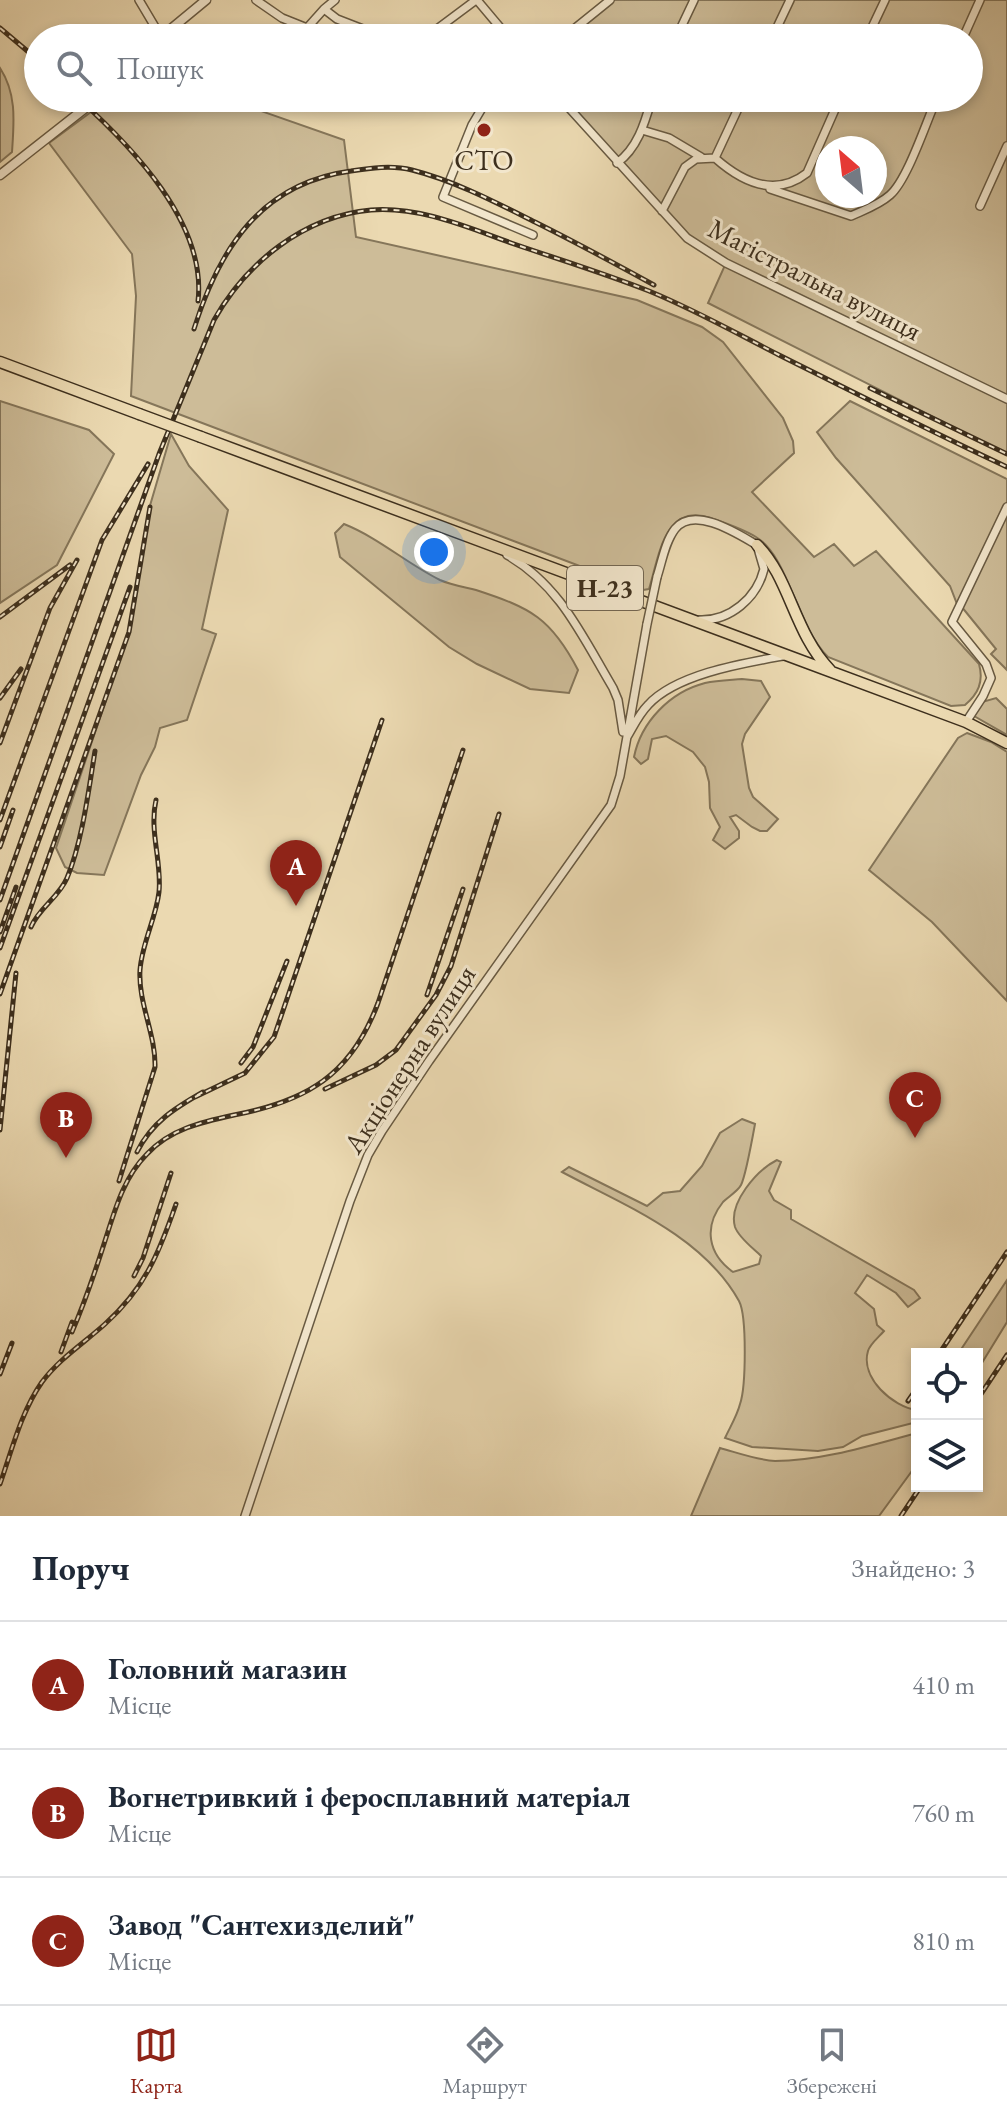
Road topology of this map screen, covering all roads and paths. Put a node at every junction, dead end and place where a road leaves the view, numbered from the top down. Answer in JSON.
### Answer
{"nodes":[{"id":1,"x":139,"y":0,"type":"edge"},
{"id":2,"x":206,"y":0,"type":"edge"},
{"id":3,"x":256,"y":0,"type":"edge"},
{"id":4,"x":335,"y":0,"type":"edge"},
{"id":5,"x":477,"y":0,"type":"edge"},
{"id":6,"x":610,"y":0,"type":"edge"},
{"id":7,"x":694,"y":0,"type":"edge"},
{"id":8,"x":790,"y":0,"type":"edge"},
{"id":9,"x":885,"y":0,"type":"edge"},
{"id":10,"x":980,"y":0,"type":"edge"},
{"id":11,"x":324,"y":9,"type":"junction"},
{"id":12,"x":152,"y":24,"type":"edge"},
{"id":13,"x":177,"y":24,"type":"edge"},
{"id":14,"x":297,"y":24,"type":"edge"},
{"id":15,"x":311,"y":24,"type":"edge"},
{"id":16,"x":350,"y":24,"type":"edge"},
{"id":17,"x":444,"y":24,"type":"edge"},
{"id":18,"x":497,"y":24,"type":"edge"},
{"id":19,"x":580,"y":24,"type":"edge"},
{"id":20,"x":683,"y":24,"type":"edge"},
{"id":21,"x":779,"y":24,"type":"edge"},
{"id":22,"x":874,"y":24,"type":"edge"},
{"id":23,"x":969,"y":24,"type":"edge"},
{"id":24,"x":80,"y":112,"type":"edge"},
{"id":25,"x":480,"y":112,"type":"edge"},
{"id":26,"x":572,"y":112,"type":"edge"},
{"id":27,"x":648,"y":112,"type":"edge"},
{"id":28,"x":736,"y":112,"type":"edge"},
{"id":29,"x":834,"y":112,"type":"edge"},
{"id":30,"x":931,"y":112,"type":"edge"},
{"id":31,"x":642,"y":130,"type":"junction"},
{"id":32,"x":1007,"y":146,"type":"edge"},
{"id":33,"x":704,"y":158,"type":"junction"},
{"id":34,"x":715,"y":158,"type":"junction"},
{"id":35,"x":617,"y":163,"type":"junction"},
{"id":36,"x":0,"y":175,"type":"edge"},
{"id":37,"x":763,"y":186,"type":"junction"},
{"id":38,"x":980,"y":206,"type":"dead end"},
{"id":39,"x":662,"y":211,"type":"junction"},
{"id":40,"x":533,"y":235,"type":"dead end"},
{"id":41,"x":0,"y":362,"type":"edge"},
{"id":42,"x":1007,"y":399,"type":"edge"},
{"id":43,"x":1007,"y":507,"type":"edge"},
{"id":44,"x":757,"y":545,"type":"junction"},
{"id":45,"x":492,"y":546,"type":"junction"},
{"id":46,"x":690,"y":620,"type":"junction"},
{"id":47,"x":783,"y":656,"type":"junction"},
{"id":48,"x":834,"y":674,"type":"junction"},
{"id":49,"x":966,"y":722,"type":"junction"},
{"id":50,"x":624,"y":743,"type":"junction"},
{"id":51,"x":1007,"y":743,"type":"edge"},
{"id":52,"x":245,"y":1516,"type":"edge"}],
"edges":[{"from":1,"to":12,"type":"street"},
{"from":2,"to":13,"type":"street"},
{"from":3,"to":14,"type":"street"},
{"from":4,"to":11,"type":"street"},
{"from":5,"to":17,"type":"street"},
{"from":5,"to":18,"type":"street"},
{"from":6,"to":19,"type":"street"},
{"from":7,"to":20,"type":"street"},
{"from":8,"to":21,"type":"street"},
{"from":9,"to":22,"type":"street"},
{"from":10,"to":23,"type":"street"},
{"from":11,"to":15,"type":"street"},
{"from":11,"to":16,"type":"street"},
{"from":24,"to":36,"type":"street"},
{"from":25,"to":40,"type":"street"},
{"from":26,"to":35,"type":"street","name":"Магістральна вулиця"},
{"from":27,"to":31,"type":"street"},
{"from":28,"to":34,"type":"street"},
{"from":29,"to":37,"type":"street"},
{"from":30,"to":37,"type":"street"},
{"from":31,"to":33,"type":"street"},
{"from":31,"to":35,"type":"street"},
{"from":32,"to":38,"type":"street"},
{"from":33,"to":34,"type":"street"},
{"from":33,"to":39,"type":"street"},
{"from":34,"to":37,"type":"street"},
{"from":35,"to":39,"type":"street","name":"Магістральна вулиця"},
{"from":39,"to":42,"type":"street","name":"Магістральна вулиця"},
{"from":41,"to":45,"type":"main road","number":"Н-23","bridge":true},
{"from":43,"to":49,"type":"street"},
{"from":44,"to":46,"type":"street"},
{"from":44,"to":48,"type":"main road"},
{"from":44,"to":50,"type":"street","name":"Акціонерна вулиця","bridge":true},
{"from":45,"to":46,"type":"main road","number":"Н-23"},
{"from":45,"to":50,"type":"street"},
{"from":46,"to":47,"type":"main road","number":"Н-23"},
{"from":47,"to":48,"type":"main road","number":"Н-23"},
{"from":47,"to":50,"type":"street"},
{"from":48,"to":49,"type":"main road","number":"Н-23"},
{"from":49,"to":51,"type":"main road","number":"Н-23"},
{"from":50,"to":52,"type":"street","name":"Акціонерна вулиця"}]}
